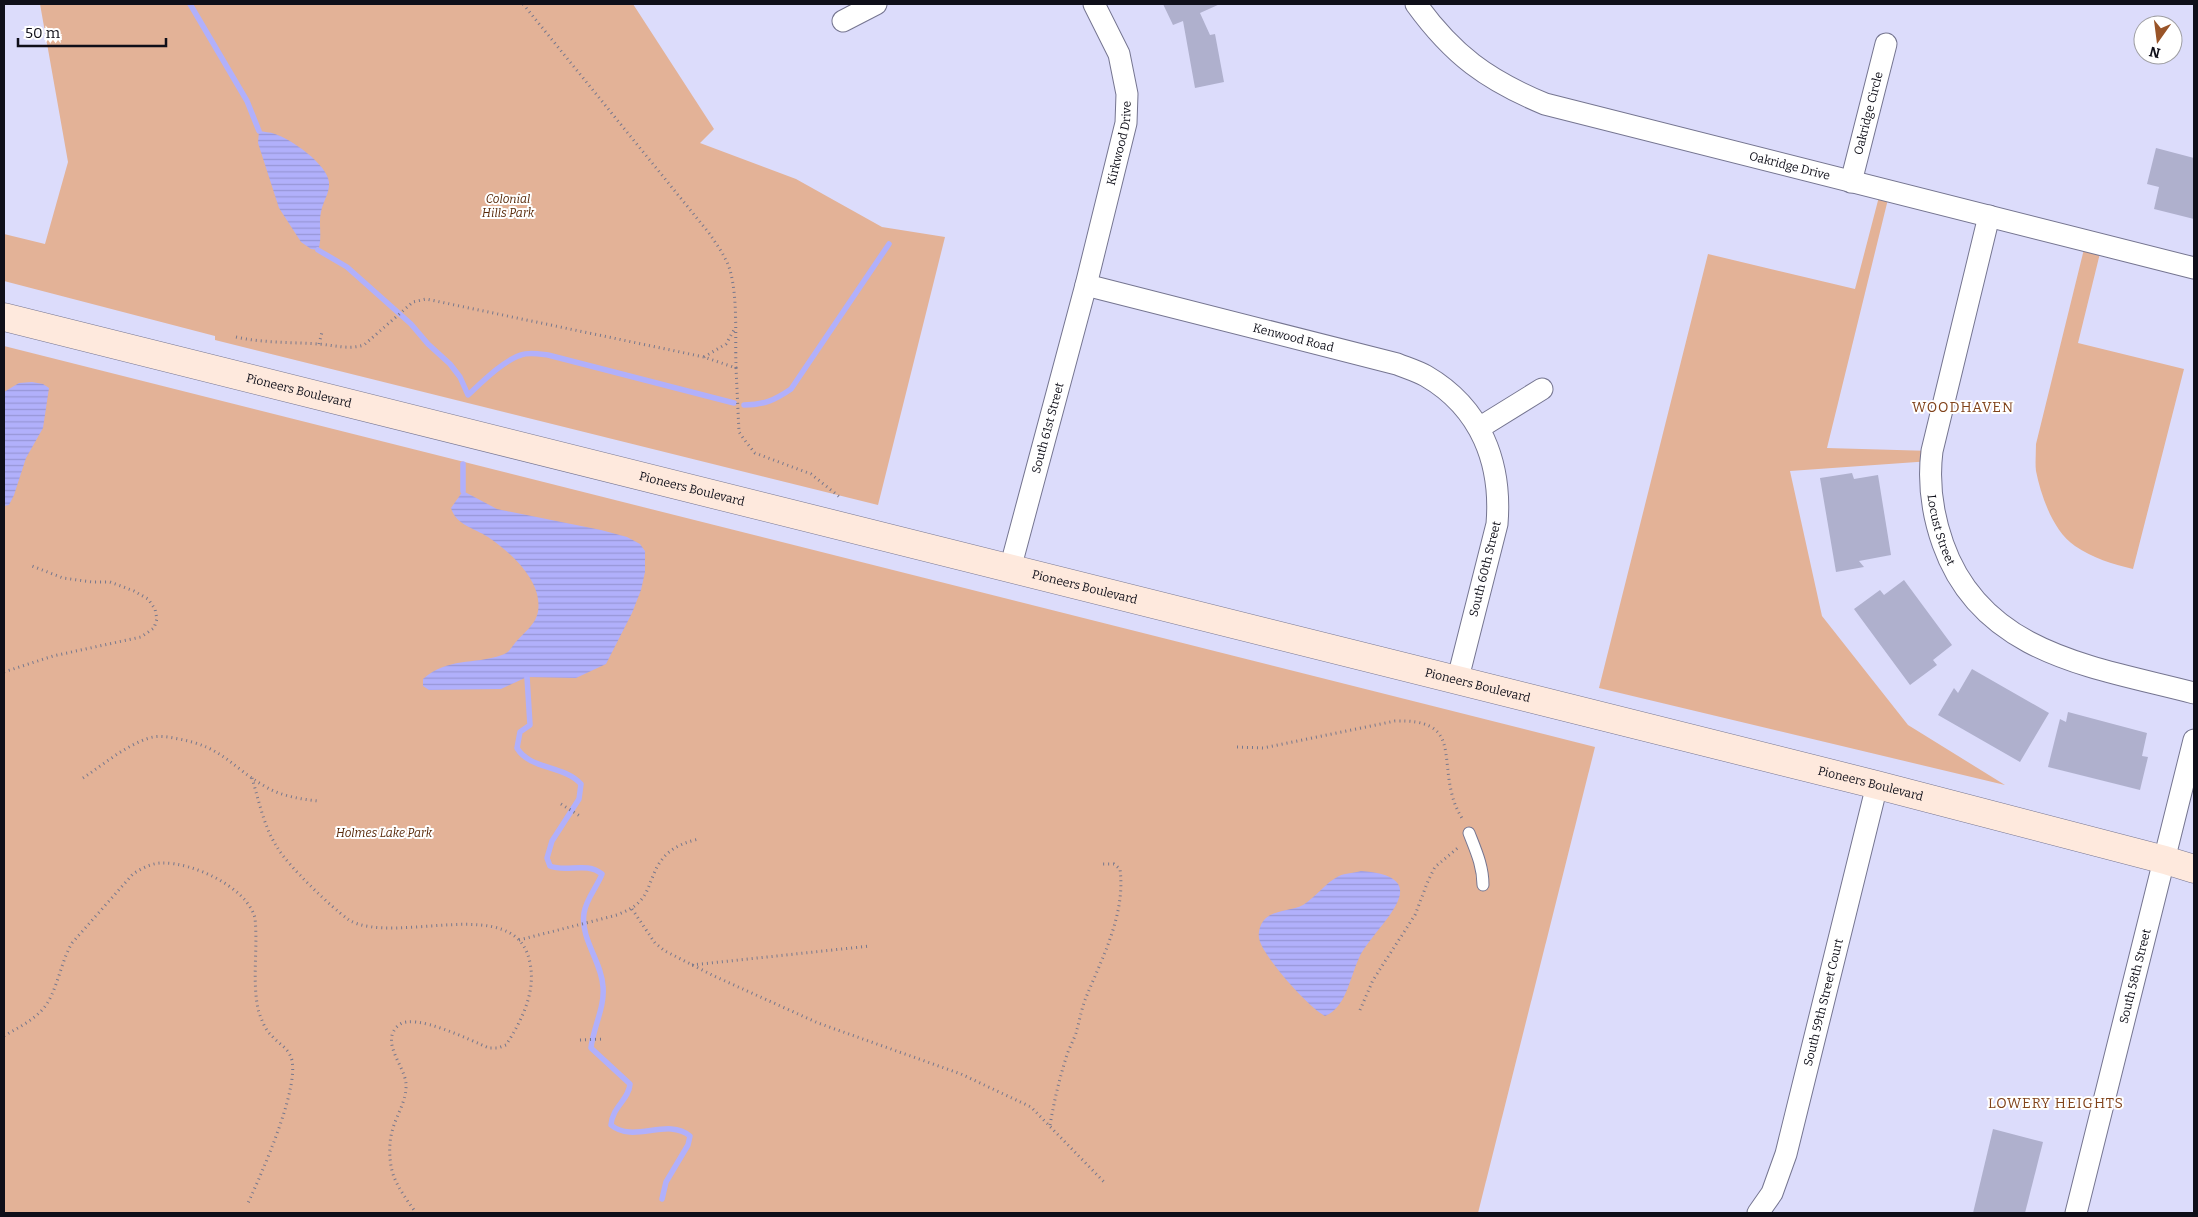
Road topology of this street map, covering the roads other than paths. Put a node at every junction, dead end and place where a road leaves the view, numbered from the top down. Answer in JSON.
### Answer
{"nodes":[{"id":1,"x":876,"y":4,"type":"edge"},
{"id":2,"x":1094,"y":4,"type":"edge"},
{"id":3,"x":1416,"y":4,"type":"edge"},
{"id":4,"x":843,"y":21,"type":"dead end"},
{"id":5,"x":1886,"y":44,"type":"dead end"},
{"id":6,"x":1851,"y":182,"type":"junction"},
{"id":7,"x":1989,"y":216,"type":"junction"},
{"id":8,"x":2194,"y":268,"type":"edge"},
{"id":9,"x":1086,"y":285,"type":"junction"},
{"id":10,"x":4,"y":317,"type":"edge"},
{"id":11,"x":1542,"y":389,"type":"dead end"},
{"id":12,"x":1479,"y":428,"type":"junction"},
{"id":13,"x":1010,"y":570,"type":"junction"},
{"id":14,"x":1457,"y":682,"type":"junction"},
{"id":15,"x":2194,"y":693,"type":"edge"},
{"id":16,"x":2194,"y":740,"type":"edge"},
{"id":17,"x":1877,"y":785,"type":"junction"},
{"id":18,"x":1469,"y":833,"type":"road end"},
{"id":19,"x":2165,"y":860,"type":"junction"},
{"id":20,"x":2194,"y":864,"type":"edge"},
{"id":21,"x":2194,"y":870,"type":"edge"},
{"id":22,"x":1483,"y":885,"type":"dead end"},
{"id":23,"x":1758,"y":1213,"type":"edge"},
{"id":24,"x":2076,"y":1213,"type":"edge"}],
"edges":[{"from":1,"to":4,"type":"street"},
{"from":2,"to":9,"type":"street","name":"Kirkwood Drive"},
{"from":3,"to":6,"type":"street","name":"Oakridge Drive"},
{"from":5,"to":6,"type":"street","name":"Oakridge Circle"},
{"from":6,"to":7,"type":"street","name":"Oakridge Drive"},
{"from":7,"to":8,"type":"street","name":"Oakridge Drive"},
{"from":7,"to":15,"type":"street","name":"Locust Street"},
{"from":9,"to":12,"type":"street","name":"Kenwood Road"},
{"from":9,"to":13,"type":"street","name":"South 61st Street"},
{"from":10,"to":13,"type":"main road","name":"Pioneers Boulevard"},
{"from":11,"to":12,"type":"street"},
{"from":12,"to":14,"type":"street","name":"South 60th Street"},
{"from":13,"to":14,"type":"main road","name":"Pioneers Boulevard"},
{"from":14,"to":17,"type":"main road","name":"Pioneers Boulevard"},
{"from":16,"to":19,"type":"street","name":"South 58th Street"},
{"from":17,"to":19,"type":"main road","name":"Pioneers Boulevard"},
{"from":17,"to":23,"type":"street","name":"South 59th Street Court"},
{"from":18,"to":22,"type":"lane"},
{"from":19,"to":20,"type":"main road","name":"Pioneers Boulevard"},
{"from":19,"to":21,"type":"main road","name":"Pioneers Boulevard"},
{"from":19,"to":24,"type":"street","name":"South 58th Street"}]}
